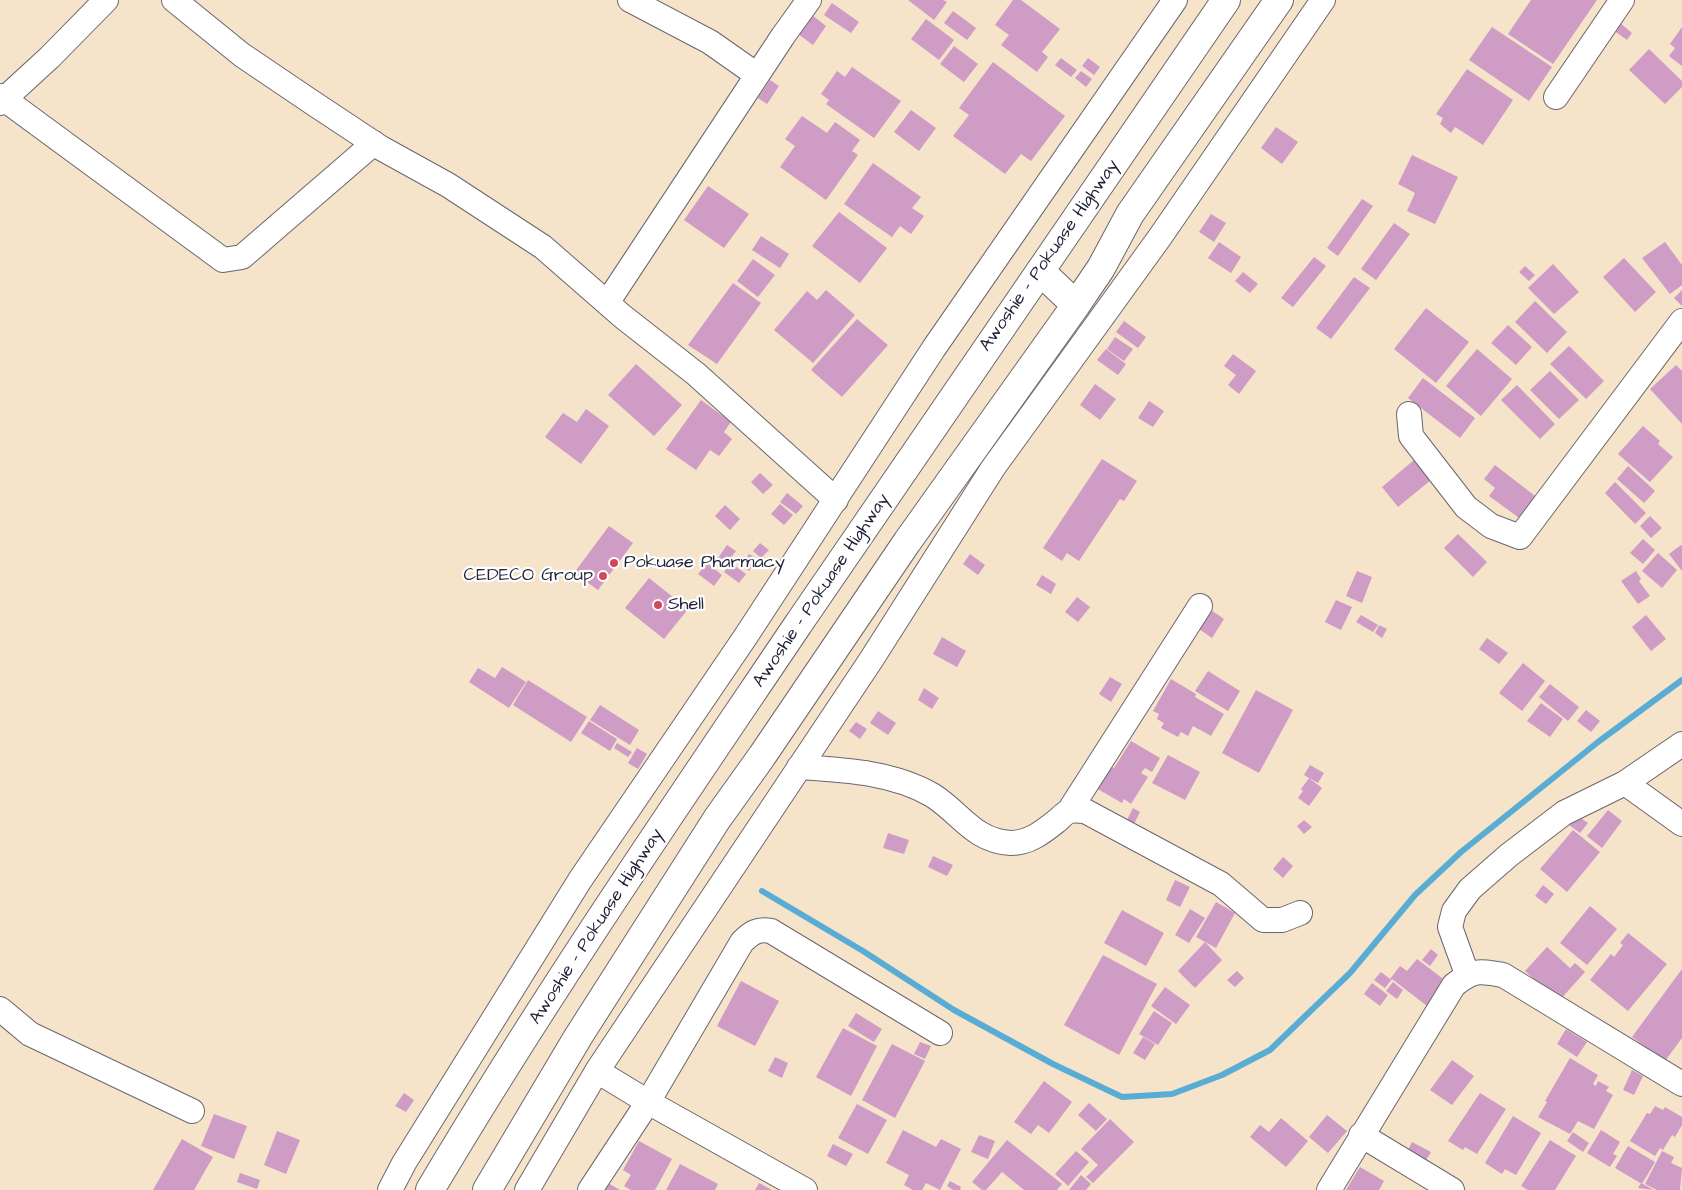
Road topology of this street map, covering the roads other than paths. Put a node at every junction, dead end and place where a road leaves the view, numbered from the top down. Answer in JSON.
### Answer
{"nodes":[{"id":1,"x":106,"y":0,"type":"edge"},
{"id":2,"x":174,"y":0,"type":"edge"},
{"id":3,"x":630,"y":0,"type":"edge"},
{"id":4,"x":809,"y":0,"type":"edge"},
{"id":5,"x":1175,"y":0,"type":"edge"},
{"id":6,"x":1226,"y":0,"type":"edge"},
{"id":7,"x":1279,"y":0,"type":"edge"},
{"id":8,"x":1323,"y":0,"type":"edge"},
{"id":9,"x":1622,"y":0,"type":"edge"},
{"id":10,"x":757,"y":75,"type":"junction"},
{"id":11,"x":1556,"y":97,"type":"dead end"},
{"id":12,"x":1,"y":99,"type":"edge"},
{"id":13,"x":374,"y":143,"type":"junction"},
{"id":14,"x":1040,"y":271,"type":"junction"},
{"id":15,"x":607,"y":303,"type":"junction"},
{"id":16,"x":1076,"y":305,"type":"junction"},
{"id":17,"x":1682,"y":321,"type":"edge"},
{"id":18,"x":1409,"y":414,"type":"dead end"},
{"id":19,"x":836,"y":500,"type":"junction"},
{"id":20,"x":1200,"y":606,"type":"dead end"},
{"id":21,"x":1682,"y":744,"type":"edge"},
{"id":22,"x":799,"y":767,"type":"junction"},
{"id":23,"x":1625,"y":783,"type":"junction"},
{"id":24,"x":1069,"y":811,"type":"junction"},
{"id":25,"x":1682,"y":824,"type":"edge"},
{"id":26,"x":1300,"y":913,"type":"dead end"},
{"id":27,"x":1468,"y":974,"type":"junction"},
{"id":28,"x":0,"y":1009,"type":"edge"},
{"id":29,"x":940,"y":1033,"type":"dead end"},
{"id":30,"x":597,"y":1071,"type":"junction"},
{"id":31,"x":1682,"y":1084,"type":"edge"},
{"id":32,"x":648,"y":1102,"type":"junction"},
{"id":33,"x":192,"y":1111,"type":"dead end"},
{"id":34,"x":1361,"y":1135,"type":"junction"},
{"id":35,"x":390,"y":1190,"type":"edge"},
{"id":36,"x":430,"y":1190,"type":"edge"},
{"id":37,"x":488,"y":1190,"type":"edge"},
{"id":38,"x":527,"y":1190,"type":"edge"},
{"id":39,"x":590,"y":1190,"type":"edge"},
{"id":40,"x":805,"y":1190,"type":"edge"},
{"id":41,"x":1328,"y":1190,"type":"edge"},
{"id":42,"x":1452,"y":1190,"type":"edge"}],
"edges":[{"from":1,"to":12,"type":"street"},
{"from":2,"to":13,"type":"street"},
{"from":3,"to":10,"type":"street"},
{"from":4,"to":10,"type":"street"},
{"from":5,"to":19,"type":"street"},
{"from":6,"to":14,"type":"main road","name":"Awoshie - Pokuase Highway"},
{"from":7,"to":16,"type":"main road"},
{"from":8,"to":22,"type":"street"},
{"from":9,"to":11,"type":"street"},
{"from":10,"to":15,"type":"street"},
{"from":12,"to":13,"type":"street"},
{"from":13,"to":15,"type":"street"},
{"from":14,"to":16,"type":"main road"},
{"from":14,"to":36,"type":"main road","name":"Awoshie - Pokuase Highway"},
{"from":15,"to":19,"type":"street"},
{"from":16,"to":37,"type":"main road"},
{"from":17,"to":18,"type":"street"},
{"from":19,"to":35,"type":"street"},
{"from":20,"to":24,"type":"street"},
{"from":21,"to":23,"type":"street"},
{"from":22,"to":24,"type":"street"},
{"from":22,"to":30,"type":"street"},
{"from":23,"to":25,"type":"street"},
{"from":23,"to":27,"type":"street"},
{"from":24,"to":26,"type":"street"},
{"from":27,"to":31,"type":"street"},
{"from":27,"to":34,"type":"street"},
{"from":28,"to":33,"type":"street"},
{"from":29,"to":32,"type":"street"},
{"from":30,"to":32,"type":"street"},
{"from":30,"to":38,"type":"street"},
{"from":32,"to":39,"type":"street"},
{"from":32,"to":40,"type":"street"},
{"from":34,"to":41,"type":"street"},
{"from":34,"to":42,"type":"street"}]}
